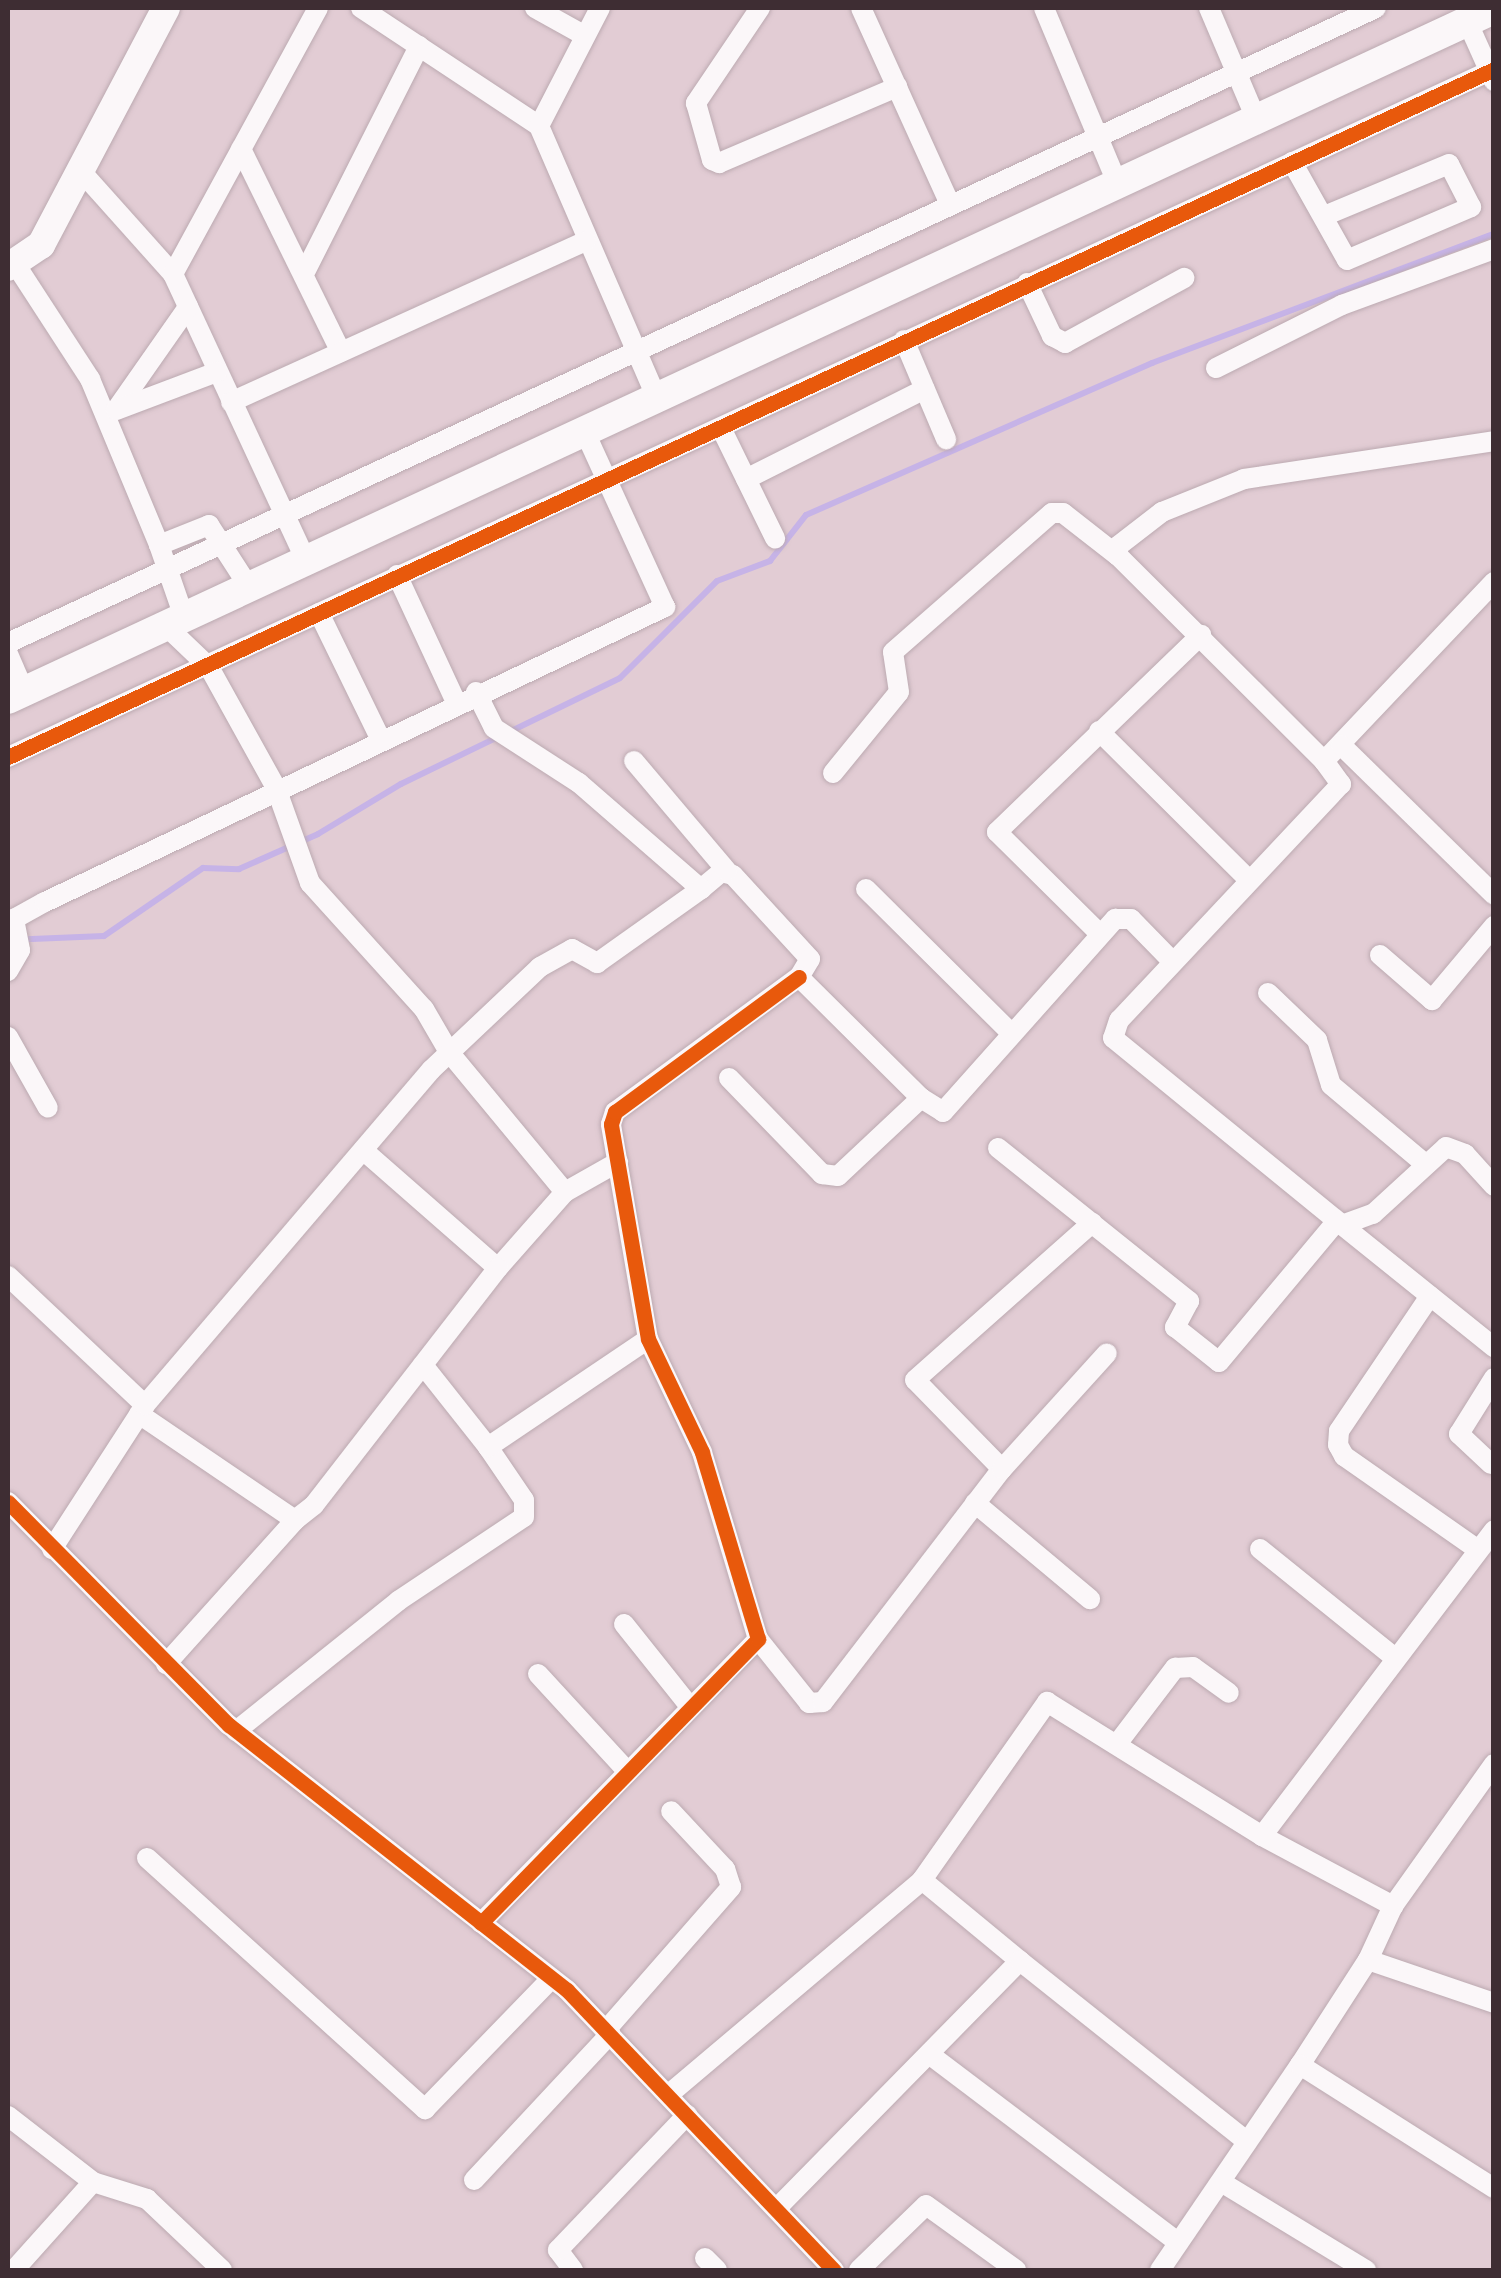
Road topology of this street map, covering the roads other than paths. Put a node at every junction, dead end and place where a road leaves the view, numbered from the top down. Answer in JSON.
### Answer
{"nodes":[{"id":1,"x":166,"y":8,"type":"edge"},
{"id":2,"x":318,"y":8,"type":"edge"},
{"id":3,"x":360,"y":8,"type":"edge"},
{"id":4,"x":535,"y":8,"type":"edge"},
{"id":5,"x":600,"y":8,"type":"edge"},
{"id":6,"x":760,"y":8,"type":"edge"},
{"id":7,"x":861,"y":8,"type":"edge"},
{"id":8,"x":1044,"y":8,"type":"edge"},
{"id":9,"x":1209,"y":8,"type":"edge"},
{"id":10,"x":1376,"y":8,"type":"edge"},
{"id":11,"x":1480,"y":15,"type":"edge"},
{"id":12,"x":582,"y":34,"type":"junction"},
{"id":13,"x":419,"y":46,"type":"junction"},
{"id":14,"x":1238,"y":71,"type":"junction"},
{"id":15,"x":1492,"y":74,"type":"edge"},
{"id":16,"x":897,"y":87,"type":"junction"},
{"id":17,"x":1257,"y":121,"type":"junction"},
{"id":18,"x":539,"y":126,"type":"junction"},
{"id":19,"x":1099,"y":136,"type":"junction"},
{"id":20,"x":242,"y":149,"type":"junction"},
{"id":21,"x":1292,"y":162,"type":"junction"},
{"id":22,"x":80,"y":170,"type":"junction"},
{"id":23,"x":1118,"y":185,"type":"junction"},
{"id":24,"x":950,"y":204,"type":"junction"},
{"id":25,"x":1324,"y":216,"type":"junction"},
{"id":26,"x":586,"y":241,"type":"junction"},
{"id":27,"x":1494,"y":249,"type":"edge"},
{"id":28,"x":11,"y":265,"type":"edge"},
{"id":29,"x":306,"y":270,"type":"junction"},
{"id":30,"x":173,"y":274,"type":"junction"},
{"id":31,"x":1184,"y":278,"type":"dead end"},
{"id":32,"x":1027,"y":283,"type":"junction"},
{"id":33,"x":188,"y":306,"type":"junction"},
{"id":34,"x":904,"y":340,"type":"junction"},
{"id":35,"x":636,"y":350,"type":"junction"},
{"id":36,"x":341,"y":352,"type":"junction"},
{"id":37,"x":1216,"y":368,"type":"dead end"},
{"id":38,"x":218,"y":372,"type":"junction"},
{"id":39,"x":925,"y":389,"type":"junction"},
{"id":40,"x":657,"y":399,"type":"junction"},
{"id":41,"x":232,"y":402,"type":"junction"},
{"id":42,"x":110,"y":412,"type":"junction"},
{"id":43,"x":721,"y":428,"type":"junction"},
{"id":44,"x":585,"y":432,"type":"junction"},
{"id":45,"x":946,"y":439,"type":"dead end"},
{"id":46,"x":1494,"y":441,"type":"edge"},
{"id":47,"x":605,"y":478,"type":"junction"},
{"id":48,"x":746,"y":479,"type":"junction"},
{"id":49,"x":283,"y":514,"type":"junction"},
{"id":50,"x":775,"y":538,"type":"dead end"},
{"id":51,"x":219,"y":544,"type":"junction"},
{"id":52,"x":159,"y":545,"type":"junction"},
{"id":53,"x":1118,"y":556,"type":"junction"},
{"id":54,"x":306,"y":561,"type":"junction"},
{"id":55,"x":164,"y":570,"type":"junction"},
{"id":56,"x":396,"y":575,"type":"junction"},
{"id":57,"x":1494,"y":582,"type":"edge"},
{"id":58,"x":248,"y":588,"type":"junction"},
{"id":59,"x":318,"y":613,"type":"junction"},
{"id":60,"x":175,"y":621,"type":"junction"},
{"id":61,"x":1200,"y":635,"type":"junction"},
{"id":62,"x":8,"y":643,"type":"edge"},
{"id":63,"x":8,"y":654,"type":"edge"},
{"id":64,"x":209,"y":667,"type":"junction"},
{"id":65,"x":476,"y":692,"type":"junction"},
{"id":66,"x":16,"y":695,"type":"edge"},
{"id":67,"x":456,"y":702,"type":"junction"},
{"id":68,"x":1099,"y":731,"type":"junction"},
{"id":69,"x":380,"y":738,"type":"junction"},
{"id":70,"x":1340,"y":745,"type":"junction"},
{"id":71,"x":8,"y":757,"type":"edge"},
{"id":72,"x":634,"y":761,"type":"dead end"},
{"id":73,"x":1324,"y":762,"type":"junction"},
{"id":74,"x":834,"y":773,"type":"dead end"},
{"id":75,"x":276,"y":788,"type":"junction"},
{"id":76,"x":727,"y":871,"type":"junction"},
{"id":77,"x":1249,"y":880,"type":"junction"},
{"id":78,"x":701,"y":889,"type":"junction"},
{"id":79,"x":866,"y":889,"type":"dead end"},
{"id":80,"x":1494,"y":895,"type":"edge"},
{"id":81,"x":1494,"y":926,"type":"edge"},
{"id":82,"x":14,"y":929,"type":"edge"},
{"id":83,"x":1100,"y":934,"type":"junction"},
{"id":84,"x":1380,"y":956,"type":"dead end"},
{"id":85,"x":1172,"y":961,"type":"junction"},
{"id":86,"x":8,"y":971,"type":"edge"},
{"id":87,"x":799,"y":977,"type":"junction"},
{"id":88,"x":1268,"y":993,"type":"dead end"},
{"id":89,"x":1012,"y":1033,"type":"junction"},
{"id":90,"x":8,"y":1037,"type":"edge"},
{"id":91,"x":450,"y":1052,"type":"junction"},
{"id":92,"x":728,"y":1078,"type":"dead end"},
{"id":93,"x":921,"y":1098,"type":"junction"},
{"id":94,"x":48,"y":1108,"type":"dead end"},
{"id":95,"x":998,"y":1148,"type":"dead end"},
{"id":96,"x":362,"y":1150,"type":"junction"},
{"id":97,"x":618,"y":1162,"type":"junction"},
{"id":98,"x":1424,"y":1164,"type":"junction"},
{"id":99,"x":1490,"y":1175,"type":"edge"},
{"id":100,"x":565,"y":1192,"type":"junction"},
{"id":101,"x":1092,"y":1223,"type":"junction"},
{"id":102,"x":1339,"y":1223,"type":"junction"},
{"id":103,"x":498,"y":1268,"type":"junction"},
{"id":104,"x":8,"y":1276,"type":"edge"},
{"id":105,"x":1430,"y":1296,"type":"junction"},
{"id":106,"x":648,"y":1339,"type":"junction"},
{"id":107,"x":1494,"y":1346,"type":"edge"},
{"id":108,"x":1107,"y":1353,"type":"dead end"},
{"id":109,"x":423,"y":1364,"type":"junction"},
{"id":110,"x":1494,"y":1378,"type":"edge"},
{"id":111,"x":142,"y":1410,"type":"junction"},
{"id":112,"x":488,"y":1447,"type":"junction"},
{"id":113,"x":1491,"y":1464,"type":"edge"},
{"id":114,"x":1002,"y":1468,"type":"junction"},
{"id":115,"x":8,"y":1502,"type":"edge"},
{"id":116,"x":975,"y":1503,"type":"junction"},
{"id":117,"x":295,"y":1520,"type":"junction"},
{"id":118,"x":1494,"y":1530,"type":"edge"},
{"id":119,"x":52,"y":1548,"type":"junction"},
{"id":120,"x":1260,"y":1549,"type":"dead end"},
{"id":121,"x":1477,"y":1549,"type":"junction"},
{"id":122,"x":1090,"y":1599,"type":"dead end"},
{"id":123,"x":624,"y":1624,"type":"dead end"},
{"id":124,"x":758,"y":1639,"type":"junction"},
{"id":125,"x":1395,"y":1658,"type":"junction"},
{"id":126,"x":166,"y":1664,"type":"junction"},
{"id":127,"x":538,"y":1674,"type":"dead end"},
{"id":128,"x":1228,"y":1693,"type":"dead end"},
{"id":129,"x":691,"y":1708,"type":"junction"},
{"id":130,"x":236,"y":1730,"type":"junction"},
{"id":131,"x":1116,"y":1744,"type":"junction"},
{"id":132,"x":1494,"y":1764,"type":"edge"},
{"id":133,"x":628,"y":1772,"type":"junction"},
{"id":134,"x":672,"y":1811,"type":"dead end"},
{"id":135,"x":1262,"y":1836,"type":"junction"},
{"id":136,"x":147,"y":1858,"type":"dead end"},
{"id":137,"x":922,"y":1880,"type":"junction"},
{"id":138,"x":1394,"y":1906,"type":"junction"},
{"id":139,"x":481,"y":1923,"type":"junction"},
{"id":140,"x":1368,"y":1960,"type":"junction"},
{"id":141,"x":1020,"y":1961,"type":"junction"},
{"id":142,"x":552,"y":1978,"type":"junction"},
{"id":143,"x":1494,"y":2003,"type":"edge"},
{"id":144,"x":608,"y":2032,"type":"junction"},
{"id":145,"x":929,"y":2054,"type":"junction"},
{"id":146,"x":1300,"y":2064,"type":"junction"},
{"id":147,"x":668,"y":2095,"type":"junction"},
{"id":148,"x":687,"y":2114,"type":"junction"},
{"id":149,"x":8,"y":2116,"type":"edge"},
{"id":150,"x":1246,"y":2141,"type":"junction"},
{"id":151,"x":474,"y":2180,"type":"dead end"},
{"id":152,"x":93,"y":2182,"type":"junction"},
{"id":153,"x":1221,"y":2182,"type":"junction"},
{"id":154,"x":1494,"y":2188,"type":"edge"},
{"id":155,"x":776,"y":2209,"type":"junction"},
{"id":156,"x":1178,"y":2242,"type":"junction"},
{"id":157,"x":14,"y":2270,"type":"edge"},
{"id":158,"x":222,"y":2270,"type":"edge"},
{"id":159,"x":574,"y":2270,"type":"edge"},
{"id":160,"x":834,"y":2270,"type":"edge"},
{"id":161,"x":859,"y":2270,"type":"edge"},
{"id":162,"x":1016,"y":2270,"type":"edge"},
{"id":163,"x":1160,"y":2270,"type":"edge"},
{"id":164,"x":1366,"y":2270,"type":"edge"}],
"edges":[{"from":1,"to":22,"type":"street"},
{"from":2,"to":20,"type":"street"},
{"from":3,"to":13,"type":"street"},
{"from":4,"to":12,"type":"street"},
{"from":5,"to":12,"type":"street"},
{"from":6,"to":16,"type":"street"},
{"from":7,"to":16,"type":"street"},
{"from":8,"to":19,"type":"street"},
{"from":9,"to":14,"type":"street"},
{"from":10,"to":14,"type":"street"},
{"from":11,"to":15,"type":"street"},
{"from":11,"to":17,"type":"main road"},
{"from":12,"to":18,"type":"street"},
{"from":13,"to":18,"type":"street"},
{"from":13,"to":29,"type":"street"},
{"from":14,"to":17,"type":"street"},
{"from":14,"to":19,"type":"street"},
{"from":15,"to":21,"type":"street"},
{"from":16,"to":24,"type":"street"},
{"from":17,"to":23,"type":"main road"},
{"from":18,"to":26,"type":"street"},
{"from":19,"to":23,"type":"street"},
{"from":19,"to":24,"type":"street"},
{"from":20,"to":29,"type":"street"},
{"from":20,"to":30,"type":"street"},
{"from":21,"to":25,"type":"street"},
{"from":21,"to":32,"type":"street"},
{"from":22,"to":28,"type":"street"},
{"from":22,"to":30,"type":"street"},
{"from":23,"to":40,"type":"main road"},
{"from":24,"to":35,"type":"street"},
{"from":25,"to":25,"type":"street"},
{"from":26,"to":35,"type":"street"},
{"from":26,"to":36,"type":"street"},
{"from":27,"to":37,"type":"street"},
{"from":28,"to":42,"type":"street"},
{"from":29,"to":36,"type":"street"},
{"from":30,"to":33,"type":"street"},
{"from":31,"to":32,"type":"street"},
{"from":32,"to":34,"type":"street"},
{"from":33,"to":38,"type":"street"},
{"from":33,"to":42,"type":"street"},
{"from":34,"to":39,"type":"street"},
{"from":34,"to":43,"type":"street"},
{"from":35,"to":40,"type":"street"},
{"from":35,"to":49,"type":"street"},
{"from":36,"to":41,"type":"street"},
{"from":38,"to":41,"type":"street"},
{"from":38,"to":42,"type":"street"},
{"from":39,"to":45,"type":"street"},
{"from":39,"to":48,"type":"street"},
{"from":40,"to":44,"type":"main road"},
{"from":41,"to":49,"type":"street"},
{"from":42,"to":52,"type":"street"},
{"from":43,"to":47,"type":"street"},
{"from":43,"to":48,"type":"street"},
{"from":44,"to":47,"type":"street"},
{"from":44,"to":54,"type":"main road"},
{"from":46,"to":53,"type":"street"},
{"from":47,"to":56,"type":"street"},
{"from":47,"to":65,"type":"street"},
{"from":48,"to":50,"type":"street"},
{"from":49,"to":51,"type":"street"},
{"from":49,"to":54,"type":"street"},
{"from":51,"to":52,"type":"street"},
{"from":51,"to":55,"type":"street"},
{"from":51,"to":58,"type":"street"},
{"from":52,"to":55,"type":"street"},
{"from":53,"to":61,"type":"street"},
{"from":53,"to":74,"type":"street"},
{"from":54,"to":58,"type":"main road"},
{"from":55,"to":60,"type":"street"},
{"from":55,"to":62,"type":"street"},
{"from":56,"to":59,"type":"street"},
{"from":56,"to":67,"type":"street"},
{"from":57,"to":70,"type":"street"},
{"from":58,"to":60,"type":"main road"},
{"from":59,"to":64,"type":"street"},
{"from":59,"to":69,"type":"street"},
{"from":60,"to":64,"type":"street"},
{"from":60,"to":66,"type":"main road"},
{"from":61,"to":68,"type":"street"},
{"from":61,"to":73,"type":"street"},
{"from":63,"to":66,"type":"street"},
{"from":64,"to":71,"type":"street"},
{"from":64,"to":75,"type":"street"},
{"from":65,"to":67,"type":"street"},
{"from":65,"to":78,"type":"street"},
{"from":67,"to":69,"type":"street"},
{"from":68,"to":77,"type":"street"},
{"from":68,"to":83,"type":"street"},
{"from":69,"to":75,"type":"street"},
{"from":70,"to":73,"type":"street"},
{"from":70,"to":80,"type":"street"},
{"from":72,"to":76,"type":"street"},
{"from":73,"to":77,"type":"street"},
{"from":75,"to":82,"type":"street"},
{"from":75,"to":91,"type":"street"},
{"from":76,"to":78,"type":"street"},
{"from":76,"to":87,"type":"street"},
{"from":77,"to":85,"type":"street"},
{"from":78,"to":91,"type":"street"},
{"from":79,"to":89,"type":"street"},
{"from":81,"to":84,"type":"street"},
{"from":82,"to":86,"type":"street"},
{"from":83,"to":85,"type":"street"},
{"from":83,"to":89,"type":"street"},
{"from":85,"to":102,"type":"street"},
{"from":87,"to":93,"type":"street"},
{"from":87,"to":97,"type":"street"},
{"from":88,"to":98,"type":"street"},
{"from":89,"to":93,"type":"street"},
{"from":90,"to":94,"type":"street"},
{"from":91,"to":96,"type":"street"},
{"from":91,"to":100,"type":"street"},
{"from":92,"to":93,"type":"street"},
{"from":95,"to":101,"type":"street"},
{"from":96,"to":103,"type":"street"},
{"from":96,"to":111,"type":"street"},
{"from":97,"to":100,"type":"street"},
{"from":97,"to":106,"type":"street"},
{"from":98,"to":99,"type":"street"},
{"from":98,"to":102,"type":"street"},
{"from":100,"to":103,"type":"street"},
{"from":101,"to":102,"type":"street"},
{"from":101,"to":114,"type":"street"},
{"from":102,"to":105,"type":"street"},
{"from":103,"to":109,"type":"street"},
{"from":104,"to":111,"type":"street"},
{"from":105,"to":107,"type":"street"},
{"from":105,"to":121,"type":"street"},
{"from":106,"to":112,"type":"street"},
{"from":106,"to":124,"type":"street"},
{"from":108,"to":114,"type":"street"},
{"from":109,"to":112,"type":"street"},
{"from":109,"to":117,"type":"street"},
{"from":110,"to":113,"type":"street"},
{"from":111,"to":117,"type":"street"},
{"from":111,"to":119,"type":"street"},
{"from":112,"to":130,"type":"street"},
{"from":114,"to":116,"type":"street"},
{"from":115,"to":119,"type":"street"},
{"from":116,"to":122,"type":"street"},
{"from":116,"to":124,"type":"street"},
{"from":117,"to":126,"type":"street"},
{"from":118,"to":121,"type":"street"},
{"from":119,"to":126,"type":"street"},
{"from":120,"to":125,"type":"street"},
{"from":121,"to":125,"type":"street"},
{"from":123,"to":129,"type":"street"},
{"from":124,"to":129,"type":"street"},
{"from":125,"to":135,"type":"street"},
{"from":126,"to":130,"type":"street"},
{"from":127,"to":133,"type":"street"},
{"from":128,"to":131,"type":"street"},
{"from":129,"to":133,"type":"street"},
{"from":130,"to":139,"type":"street"},
{"from":131,"to":135,"type":"street"},
{"from":131,"to":137,"type":"street"},
{"from":132,"to":138,"type":"street"},
{"from":133,"to":139,"type":"street"},
{"from":134,"to":144,"type":"street"},
{"from":135,"to":138,"type":"street"},
{"from":136,"to":142,"type":"street"},
{"from":137,"to":141,"type":"street"},
{"from":137,"to":147,"type":"street"},
{"from":138,"to":140,"type":"street"},
{"from":139,"to":142,"type":"street"},
{"from":140,"to":143,"type":"street"},
{"from":140,"to":146,"type":"street"},
{"from":141,"to":145,"type":"street"},
{"from":141,"to":150,"type":"street"},
{"from":142,"to":144,"type":"street"},
{"from":144,"to":147,"type":"street"},
{"from":144,"to":151,"type":"street"},
{"from":145,"to":155,"type":"street"},
{"from":145,"to":156,"type":"street"},
{"from":146,"to":150,"type":"street"},
{"from":146,"to":154,"type":"street"},
{"from":147,"to":148,"type":"street"},
{"from":148,"to":155,"type":"street"},
{"from":148,"to":159,"type":"street"},
{"from":149,"to":152,"type":"street"},
{"from":150,"to":153,"type":"street"},
{"from":152,"to":157,"type":"street"},
{"from":152,"to":158,"type":"street"},
{"from":153,"to":156,"type":"street"},
{"from":153,"to":164,"type":"street"},
{"from":155,"to":160,"type":"street"},
{"from":156,"to":163,"type":"street"},
{"from":161,"to":162,"type":"street"}]}
